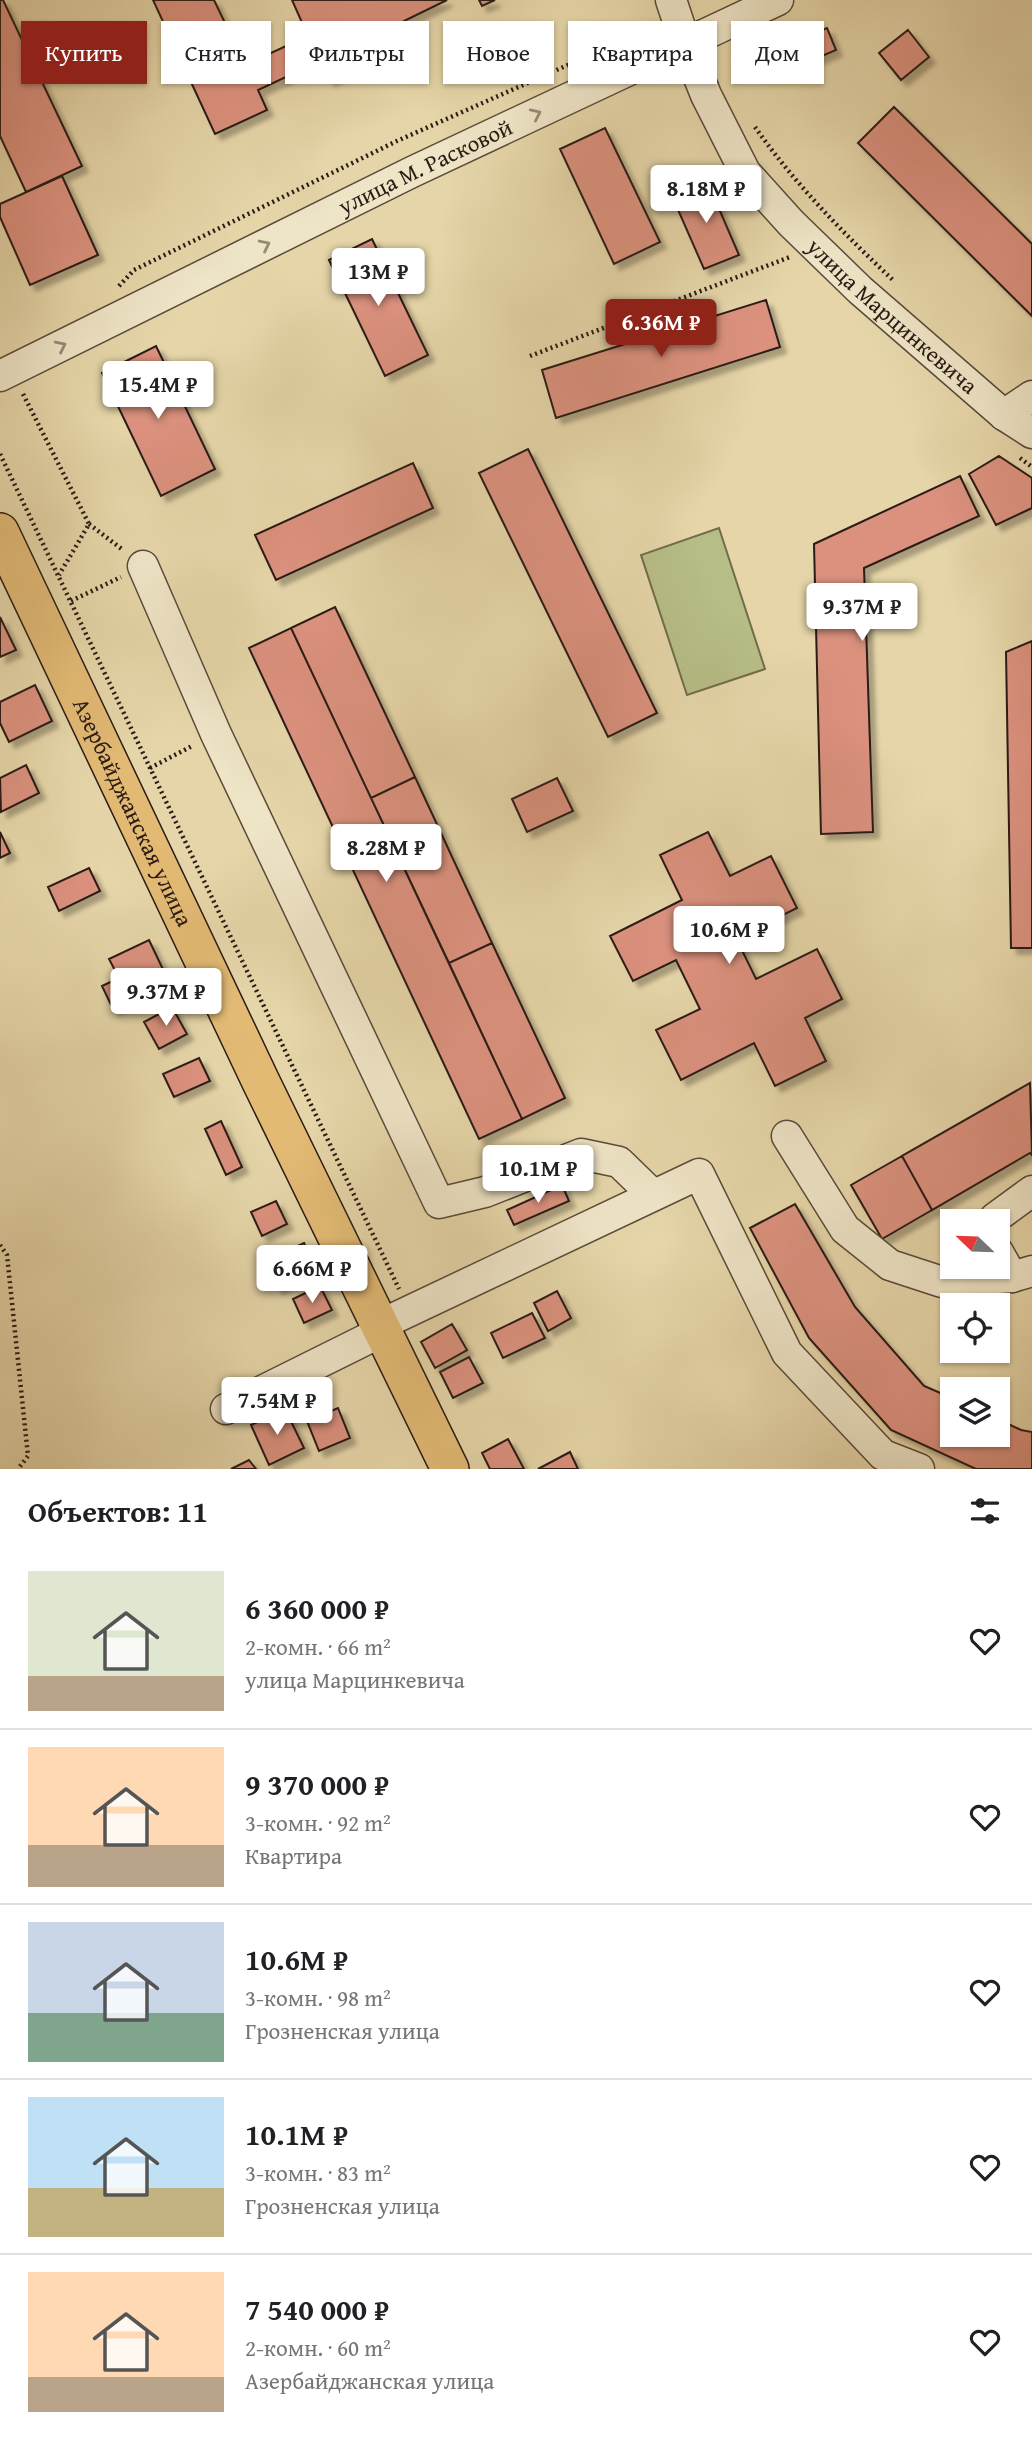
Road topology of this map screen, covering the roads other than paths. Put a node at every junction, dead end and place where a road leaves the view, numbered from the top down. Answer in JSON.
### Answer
{"nodes":[{"id":1,"x":671,"y":0,"type":"edge"},
{"id":2,"x":778,"y":0,"type":"edge"},
{"id":3,"x":678,"y":21,"type":"edge"},
{"id":4,"x":717,"y":30,"type":"edge"},
{"id":5,"x":601,"y":84,"type":"edge"},
{"id":6,"x":701,"y":84,"type":"edge"},
{"id":7,"x":6,"y":373,"type":"edge"},
{"id":8,"x":1032,"y":396,"type":"edge"},
{"id":9,"x":1004,"y":415,"type":"junction"},
{"id":10,"x":1023,"y":443,"type":"edge"},
{"id":11,"x":0,"y":532,"type":"edge"},
{"id":12,"x":143,"y":566,"type":"road end"},
{"id":13,"x":787,"y":1136,"type":"dead end"},
{"id":14,"x":1032,"y":1191,"type":"edge"},
{"id":15,"x":653,"y":1195,"type":"junction"},
{"id":16,"x":1007,"y":1209,"type":"edge"},
{"id":17,"x":1014,"y":1267,"type":"edge"},
{"id":18,"x":390,"y":1323,"type":"junction"},
{"id":19,"x":226,"y":1409,"type":"dead end"},
{"id":20,"x":450,"y":1469,"type":"edge"},
{"id":21,"x":919,"y":1469,"type":"edge"}],
"edges":[{"from":1,"to":3,"type":"street","name":"улица Марцинкевича"},
{"from":2,"to":4,"type":"street","name":"улица М. Расковой"},
{"from":7,"to":5,"type":"street","name":"улица М. Расковой","one_way":true},
{"from":6,"to":9,"type":"street","name":"улица Марцинкевича"},
{"from":8,"to":9,"type":"street"},
{"from":9,"to":10,"type":"street","name":"улица Марцинкевича"},
{"from":11,"to":18,"type":"main road","name":"Азербайджанская улица"},
{"from":12,"to":15,"type":"street"},
{"from":13,"to":17,"type":"street"},
{"from":14,"to":16,"type":"street"},
{"from":15,"to":18,"type":"street"},
{"from":15,"to":21,"type":"street"},
{"from":18,"to":19,"type":"street"},
{"from":18,"to":20,"type":"main road","name":"Азербайджанская улица"}]}
